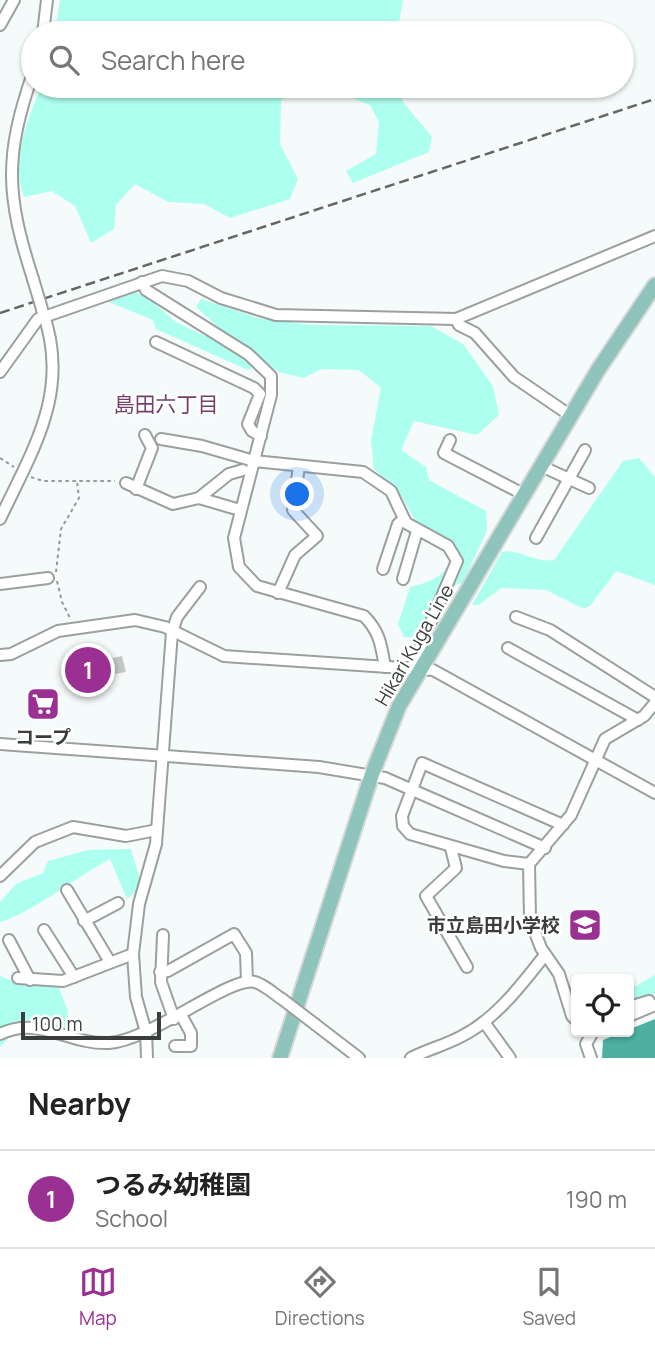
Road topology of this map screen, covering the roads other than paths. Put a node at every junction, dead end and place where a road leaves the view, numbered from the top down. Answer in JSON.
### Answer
{"nodes":[{"id":1,"x":14,"y":0,"type":"edge"},
{"id":2,"x":47,"y":0,"type":"edge"},
{"id":3,"x":44,"y":21,"type":"edge"},
{"id":4,"x":0,"y":25,"type":"edge"},
{"id":5,"x":26,"y":98,"type":"edge"},
{"id":6,"x":6,"y":200,"type":"edge"},
{"id":7,"x":655,"y":236,"type":"edge"},
{"id":8,"x":142,"y":282,"type":"junction"},
{"id":9,"x":655,"y":285,"type":"edge"},
{"id":10,"x":43,"y":312,"type":"junction"},
{"id":11,"x":456,"y":319,"type":"junction"},
{"id":12,"x":156,"y":342,"type":"dead end"},
{"id":13,"x":0,"y":372,"type":"edge"},
{"id":14,"x":571,"y":416,"type":"junction"},
{"id":15,"x":145,"y":435,"type":"dead end"},
{"id":16,"x":261,"y":436,"type":"junction"},
{"id":17,"x":161,"y":439,"type":"dead end"},
{"id":18,"x":450,"y":440,"type":"dead end"},
{"id":19,"x":585,"y":450,"type":"dead end"},
{"id":20,"x":254,"y":461,"type":"junction"},
{"id":21,"x":299,"y":466,"type":"junction"},
{"id":22,"x":541,"y":466,"type":"junction"},
{"id":23,"x":243,"y":470,"type":"dead end"},
{"id":24,"x":569,"y":479,"type":"junction"},
{"id":25,"x":589,"y":488,"type":"dead end"},
{"id":26,"x":523,"y":494,"type":"junction"},
{"id":27,"x":199,"y":498,"type":"junction"},
{"id":28,"x":240,"y":510,"type":"junction"},
{"id":29,"x":0,"y":519,"type":"edge"},
{"id":30,"x":404,"y":519,"type":"junction"},
{"id":31,"x":417,"y":531,"type":"junction"},
{"id":32,"x":536,"y":538,"type":"dead end"},
{"id":33,"x":383,"y":569,"type":"dead end"},
{"id":34,"x":48,"y":578,"type":"dead end"},
{"id":35,"x":403,"y":579,"type":"dead end"},
{"id":36,"x":0,"y":584,"type":"edge"},
{"id":37,"x":200,"y":587,"type":"dead end"},
{"id":38,"x":278,"y":593,"type":"junction"},
{"id":39,"x":516,"y":617,"type":"dead end"},
{"id":40,"x":172,"y":632,"type":"junction"},
{"id":41,"x":508,"y":648,"type":"dead end"},
{"id":42,"x":0,"y":655,"type":"edge"},
{"id":43,"x":385,"y":667,"type":"junction"},
{"id":44,"x":416,"y":667,"type":"junction"},
{"id":45,"x":655,"y":697,"type":"edge"},
{"id":46,"x":655,"y":703,"type":"edge"},
{"id":47,"x":638,"y":720,"type":"junction"},
{"id":48,"x":0,"y":744,"type":"edge"},
{"id":49,"x":162,"y":757,"type":"junction"},
{"id":50,"x":594,"y":760,"type":"junction"},
{"id":51,"x":372,"y":774,"type":"junction"},
{"id":52,"x":411,"y":789,"type":"junction"},
{"id":53,"x":655,"y":793,"type":"edge"},
{"id":54,"x":563,"y":825,"type":"junction"},
{"id":55,"x":157,"y":830,"type":"junction"},
{"id":56,"x":451,"y":848,"type":"junction"},
{"id":57,"x":545,"y":848,"type":"junction"},
{"id":58,"x":529,"y":864,"type":"junction"},
{"id":59,"x":0,"y":876,"type":"edge"},
{"id":60,"x":67,"y":890,"type":"dead end"},
{"id":61,"x":118,"y":904,"type":"dead end"},
{"id":62,"x":84,"y":921,"type":"junction"},
{"id":63,"x":44,"y":930,"type":"dead end"},
{"id":64,"x":163,"y":935,"type":"dead end"},
{"id":65,"x":9,"y":940,"type":"dead end"},
{"id":66,"x":133,"y":954,"type":"junction"},
{"id":67,"x":545,"y":954,"type":"junction"},
{"id":68,"x":110,"y":962,"type":"junction"},
{"id":69,"x":467,"y":967,"type":"dead end"},
{"id":70,"x":160,"y":972,"type":"junction"},
{"id":71,"x":74,"y":977,"type":"junction"},
{"id":72,"x":18,"y":978,"type":"dead end"},
{"id":73,"x":30,"y":980,"type":"junction"},
{"id":74,"x":247,"y":981,"type":"junction"},
{"id":75,"x":655,"y":1000,"type":"edge"},
{"id":76,"x":634,"y":1006,"type":"edge"},
{"id":77,"x":655,"y":1006,"type":"edge"},
{"id":78,"x":571,"y":1013,"type":"edge"},
{"id":79,"x":634,"y":1014,"type":"edge"},
{"id":80,"x":178,"y":1017,"type":"junction"},
{"id":81,"x":484,"y":1022,"type":"junction"},
{"id":82,"x":146,"y":1032,"type":"junction"},
{"id":83,"x":0,"y":1034,"type":"edge"},
{"id":84,"x":590,"y":1037,"type":"edge"},
{"id":85,"x":175,"y":1046,"type":"dead end"},
{"id":86,"x":414,"y":1057,"type":"edge"},
{"id":87,"x":147,"y":1058,"type":"edge"},
{"id":88,"x":280,"y":1058,"type":"edge"},
{"id":89,"x":359,"y":1058,"type":"edge"},
{"id":90,"x":510,"y":1058,"type":"edge"},
{"id":91,"x":591,"y":1058,"type":"edge"}],
"edges":[{"from":1,"to":4,"type":"street"},
{"from":2,"to":3,"type":"street"},
{"from":5,"to":6,"type":"street"},
{"from":6,"to":10,"type":"street","bridge":true},
{"from":7,"to":11,"type":"street"},
{"from":8,"to":10,"type":"street"},
{"from":8,"to":11,"type":"street"},
{"from":8,"to":16,"type":"street"},
{"from":9,"to":14,"type":"main road","name":"Hikari Kuga Line"},
{"from":10,"to":13,"type":"street"},
{"from":10,"to":29,"type":"street"},
{"from":11,"to":14,"type":"street"},
{"from":12,"to":16,"type":"street"},
{"from":14,"to":22,"type":"main road","name":"Hikari Kuga Line"},
{"from":15,"to":27,"type":"street"},
{"from":16,"to":20,"type":"street"},
{"from":17,"to":20,"type":"street"},
{"from":18,"to":26,"type":"street"},
{"from":19,"to":24,"type":"street"},
{"from":20,"to":21,"type":"street"},
{"from":20,"to":28,"type":"street"},
{"from":21,"to":30,"type":"street"},
{"from":21,"to":38,"type":"street"},
{"from":22,"to":24,"type":"street"},
{"from":22,"to":26,"type":"main road","name":"Hikari Kuga Line"},
{"from":23,"to":27,"type":"street"},
{"from":24,"to":25,"type":"street"},
{"from":24,"to":32,"type":"street"},
{"from":26,"to":44,"type":"main road","name":"Hikari Kuga Line"},
{"from":27,"to":28,"type":"street"},
{"from":28,"to":38,"type":"street"},
{"from":30,"to":31,"type":"street"},
{"from":30,"to":33,"type":"street"},
{"from":31,"to":35,"type":"street"},
{"from":31,"to":44,"type":"street"},
{"from":34,"to":36,"type":"street"},
{"from":37,"to":40,"type":"street"},
{"from":38,"to":43,"type":"street"},
{"from":39,"to":45,"type":"street"},
{"from":40,"to":42,"type":"street"},
{"from":40,"to":43,"type":"street"},
{"from":40,"to":49,"type":"street"},
{"from":41,"to":47,"type":"street"},
{"from":43,"to":44,"type":"street"},
{"from":44,"to":50,"type":"street"},
{"from":44,"to":51,"type":"main road","name":"Hikari Kuga Line"},
{"from":46,"to":47,"type":"street"},
{"from":47,"to":50,"type":"street"},
{"from":48,"to":49,"type":"street"},
{"from":49,"to":51,"type":"street"},
{"from":49,"to":55,"type":"street"},
{"from":50,"to":53,"type":"street"},
{"from":50,"to":54,"type":"street"},
{"from":51,"to":52,"type":"street"},
{"from":51,"to":88,"type":"main road","name":"Hikari Kuga Line"},
{"from":52,"to":54,"type":"street"},
{"from":52,"to":56,"type":"street"},
{"from":52,"to":57,"type":"street"},
{"from":54,"to":57,"type":"street"},
{"from":55,"to":59,"type":"street"},
{"from":55,"to":66,"type":"street"},
{"from":56,"to":58,"type":"street"},
{"from":56,"to":69,"type":"street"},
{"from":57,"to":58,"type":"street"},
{"from":58,"to":67,"type":"street"},
{"from":60,"to":62,"type":"street"},
{"from":61,"to":62,"type":"street"},
{"from":62,"to":68,"type":"street"},
{"from":63,"to":71,"type":"street"},
{"from":64,"to":70,"type":"street"},
{"from":65,"to":73,"type":"street"},
{"from":66,"to":68,"type":"street"},
{"from":66,"to":82,"type":"street"},
{"from":67,"to":78,"type":"street"},
{"from":67,"to":81,"type":"street"},
{"from":68,"to":71,"type":"street"},
{"from":70,"to":74,"type":"street"},
{"from":70,"to":80,"type":"street"},
{"from":71,"to":73,"type":"street"},
{"from":72,"to":73,"type":"street"},
{"from":74,"to":80,"type":"street"},
{"from":74,"to":89,"type":"street","bridge":true},
{"from":75,"to":76,"type":"street"},
{"from":77,"to":79,"type":"street"},
{"from":80,"to":82,"type":"street"},
{"from":80,"to":85,"type":"street"},
{"from":81,"to":86,"type":"street"},
{"from":81,"to":90,"type":"street"},
{"from":82,"to":83,"type":"street"},
{"from":82,"to":87,"type":"street"},
{"from":84,"to":91,"type":"street"}]}
